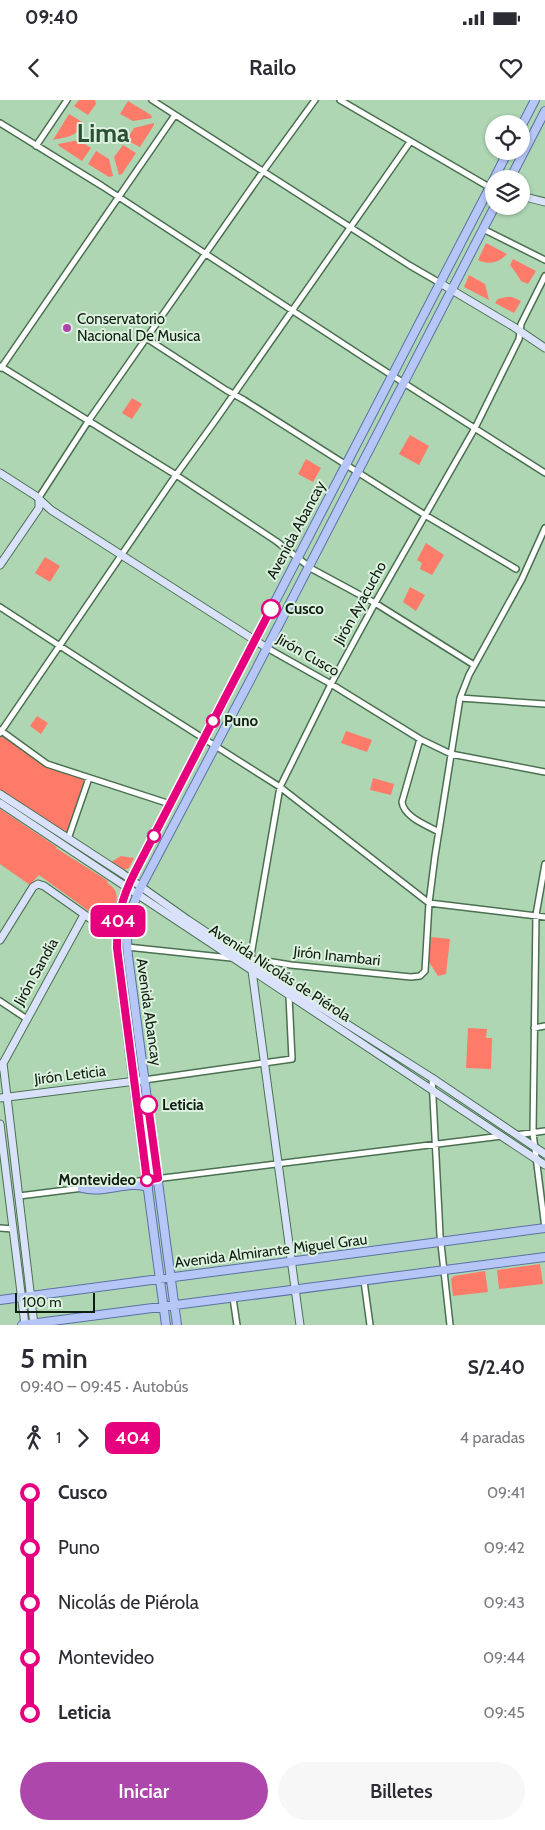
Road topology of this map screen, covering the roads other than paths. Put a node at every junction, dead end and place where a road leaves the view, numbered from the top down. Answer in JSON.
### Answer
{"nodes":[{"id":1,"x":67,"y":100,"type":"edge"},
{"id":2,"x":152,"y":100,"type":"edge"},
{"id":3,"x":315,"y":100,"type":"edge"},
{"id":4,"x":340,"y":100,"type":"edge"},
{"id":5,"x":535,"y":100,"type":"edge"},
{"id":6,"x":545,"y":111,"type":"edge"},
{"id":7,"x":175,"y":115,"type":"junction"},
{"id":8,"x":527,"y":115,"type":"edge"},
{"id":9,"x":0,"y":123,"type":"edge"},
{"id":10,"x":410,"y":142,"type":"junction"},
{"id":11,"x":36,"y":146,"type":"junction"},
{"id":12,"x":264,"y":170,"type":"junction"},
{"id":13,"x":515,"y":170,"type":"edge"},
{"id":14,"x":485,"y":184,"type":"edge"},
{"id":15,"x":119,"y":196,"type":"junction"},
{"id":16,"x":530,"y":198,"type":"edge"},
{"id":17,"x":485,"y":201,"type":"edge"},
{"id":18,"x":545,"y":202,"type":"edge"},
{"id":19,"x":490,"y":215,"type":"edge"},
{"id":20,"x":350,"y":227,"type":"junction"},
{"id":21,"x":483,"y":229,"type":"junction"},
{"id":22,"x":206,"y":254,"type":"junction"},
{"id":23,"x":545,"y":260,"type":"edge"},
{"id":24,"x":545,"y":276,"type":"edge"},
{"id":25,"x":440,"y":283,"type":"junction"},
{"id":26,"x":452,"y":290,"type":"junction"},
{"id":27,"x":293,"y":310,"type":"junction"},
{"id":28,"x":520,"y":331,"type":"junction"},
{"id":29,"x":146,"y":338,"type":"junction"},
{"id":30,"x":545,"y":348,"type":"edge"},
{"id":31,"x":0,"y":367,"type":"edge"},
{"id":32,"x":392,"y":375,"type":"junction"},
{"id":33,"x":405,"y":382,"type":"junction"},
{"id":34,"x":233,"y":394,"type":"junction"},
{"id":35,"x":89,"y":420,"type":"junction"},
{"id":36,"x":475,"y":428,"type":"junction"},
{"id":37,"x":346,"y":465,"type":"junction"},
{"id":38,"x":357,"y":472,"type":"junction"},
{"id":39,"x":0,"y":473,"type":"edge"},
{"id":40,"x":545,"y":473,"type":"edge"},
{"id":41,"x":176,"y":475,"type":"junction"},
{"id":42,"x":38,"y":499,"type":"junction"},
{"id":43,"x":425,"y":515,"type":"junction"},
{"id":44,"x":545,"y":528,"type":"edge"},
{"id":45,"x":121,"y":554,"type":"junction"},
{"id":46,"x":298,"y":557,"type":"junction"},
{"id":47,"x":0,"y":565,"type":"edge"},
{"id":48,"x":309,"y":567,"type":"junction"},
{"id":49,"x":520,"y":571,"type":"junction"},
{"id":50,"x":375,"y":603,"type":"junction"},
{"id":51,"x":0,"y":607,"type":"edge"},
{"id":52,"x":254,"y":640,"type":"junction"},
{"id":53,"x":60,"y":647,"type":"junction"},
{"id":54,"x":267,"y":648,"type":"junction"},
{"id":55,"x":474,"y":665,"type":"junction"},
{"id":56,"x":331,"y":684,"type":"junction"},
{"id":57,"x":460,"y":698,"type":"junction"},
{"id":58,"x":545,"y":704,"type":"edge"},
{"id":59,"x":0,"y":732,"type":"edge"},
{"id":60,"x":204,"y":738,"type":"junction"},
{"id":61,"x":420,"y":739,"type":"junction"},
{"id":62,"x":215,"y":746,"type":"junction"},
{"id":63,"x":450,"y":754,"type":"junction"},
{"id":64,"x":545,"y":772,"type":"edge"},
{"id":65,"x":89,"y":778,"type":"junction"},
{"id":66,"x":280,"y":787,"type":"junction"},
{"id":67,"x":0,"y":794,"type":"edge"},
{"id":68,"x":0,"y":803,"type":"edge"},
{"id":69,"x":170,"y":804,"type":"junction"},
{"id":70,"x":439,"y":832,"type":"junction"},
{"id":71,"x":68,"y":838,"type":"junction"},
{"id":72,"x":545,"y":864,"type":"edge"},
{"id":73,"x":129,"y":884,"type":"junction"},
{"id":74,"x":141,"y":887,"type":"junction"},
{"id":75,"x":137,"y":894,"type":"junction"},
{"id":76,"x":429,"y":903,"type":"junction"},
{"id":77,"x":84,"y":915,"type":"junction"},
{"id":78,"x":536,"y":916,"type":"junction"},
{"id":79,"x":545,"y":917,"type":"edge"},
{"id":80,"x":118,"y":919,"type":"junction"},
{"id":81,"x":0,"y":940,"type":"edge"},
{"id":82,"x":127,"y":947,"type":"junction"},
{"id":83,"x":232,"y":958,"type":"junction"},
{"id":84,"x":248,"y":959,"type":"junction"},
{"id":85,"x":252,"y":971,"type":"junction"},
{"id":86,"x":289,"y":996,"type":"junction"},
{"id":87,"x":0,"y":1001,"type":"edge"},
{"id":88,"x":27,"y":1019,"type":"junction"},
{"id":89,"x":545,"y":1026,"type":"edge"},
{"id":90,"x":534,"y":1028,"type":"junction"},
{"id":91,"x":263,"y":1064,"type":"junction"},
{"id":92,"x":2,"y":1067,"type":"edge"},
{"id":93,"x":432,"y":1078,"type":"junction"},
{"id":94,"x":144,"y":1080,"type":"junction"},
{"id":95,"x":133,"y":1081,"type":"junction"},
{"id":96,"x":432,"y":1088,"type":"junction"},
{"id":97,"x":4,"y":1097,"type":"edge"},
{"id":98,"x":0,"y":1124,"type":"edge"},
{"id":99,"x":545,"y":1131,"type":"edge"},
{"id":100,"x":533,"y":1132,"type":"junction"},
{"id":101,"x":516,"y":1135,"type":"junction"},
{"id":102,"x":503,"y":1136,"type":"junction"},
{"id":103,"x":435,"y":1144,"type":"junction"},
{"id":104,"x":1,"y":1146,"type":"edge"},
{"id":105,"x":534,"y":1147,"type":"junction"},
{"id":106,"x":545,"y":1154,"type":"edge"},
{"id":107,"x":536,"y":1159,"type":"junction"},
{"id":108,"x":279,"y":1164,"type":"junction"},
{"id":109,"x":545,"y":1165,"type":"edge"},
{"id":110,"x":16,"y":1169,"type":"junction"},
{"id":111,"x":6,"y":1170,"type":"junction"},
{"id":112,"x":158,"y":1178,"type":"junction"},
{"id":113,"x":147,"y":1184,"type":"junction"},
{"id":114,"x":82,"y":1188,"type":"joint"},
{"id":115,"x":19,"y":1196,"type":"junction"},
{"id":116,"x":0,"y":1228,"type":"edge"},
{"id":117,"x":545,"y":1228,"type":"edge"},
{"id":118,"x":13,"y":1229,"type":"junction"},
{"id":119,"x":24,"y":1243,"type":"junction"},
{"id":120,"x":15,"y":1244,"type":"junction"},
{"id":121,"x":441,"y":1245,"type":"junction"},
{"id":122,"x":545,"y":1257,"type":"edge"},
{"id":123,"x":292,"y":1264,"type":"junction"},
{"id":124,"x":443,"y":1268,"type":"junction"},
{"id":125,"x":171,"y":1279,"type":"junction"},
{"id":126,"x":160,"y":1281,"type":"junction"},
{"id":127,"x":364,"y":1281,"type":"junction"},
{"id":128,"x":295,"y":1287,"type":"junction"},
{"id":129,"x":31,"y":1298,"type":"junction"},
{"id":130,"x":233,"y":1298,"type":"junction"},
{"id":131,"x":21,"y":1299,"type":"junction"},
{"id":132,"x":0,"y":1300,"type":"edge"},
{"id":133,"x":174,"y":1302,"type":"junction"},
{"id":134,"x":163,"y":1304,"type":"junction"},
{"id":135,"x":34,"y":1323,"type":"edge"},
{"id":136,"x":24,"y":1324,"type":"edge"},
{"id":137,"x":166,"y":1325,"type":"edge"},
{"id":138,"x":177,"y":1325,"type":"edge"},
{"id":139,"x":237,"y":1325,"type":"edge"},
{"id":140,"x":300,"y":1325,"type":"edge"},
{"id":141,"x":370,"y":1325,"type":"edge"},
{"id":142,"x":450,"y":1325,"type":"edge"}],
"edges":[{"from":1,"to":11,"type":"street"},
{"from":2,"to":7,"type":"street"},
{"from":3,"to":12,"type":"street"},
{"from":4,"to":10,"type":"street"},
{"from":5,"to":8,"type":"main road"},
{"from":6,"to":13,"type":"main road"},
{"from":7,"to":12,"type":"street"},
{"from":7,"to":15,"type":"street"},
{"from":9,"to":11,"type":"street"},
{"from":10,"to":14,"type":"street"},
{"from":10,"to":20,"type":"street"},
{"from":11,"to":15,"type":"street"},
{"from":12,"to":20,"type":"street"},
{"from":12,"to":22,"type":"street"},
{"from":15,"to":22,"type":"street"},
{"from":15,"to":31,"type":"street"},
{"from":16,"to":18,"type":"main road"},
{"from":17,"to":25,"type":"main road","name":"Avenida Abancay"},
{"from":19,"to":21,"type":"main road","name":"Avenida Abancay"},
{"from":20,"to":25,"type":"street"},
{"from":20,"to":27,"type":"street"},
{"from":21,"to":23,"type":"street"},
{"from":21,"to":26,"type":"main road","name":"Avenida Abancay"},
{"from":22,"to":27,"type":"street"},
{"from":22,"to":29,"type":"street"},
{"from":24,"to":28,"type":"street","name":"Jirón Ayacucho"},
{"from":25,"to":26,"type":"main road"},
{"from":25,"to":32,"type":"main road","name":"Avenida Abancay"},
{"from":26,"to":28,"type":"main road"},
{"from":26,"to":33,"type":"main road","name":"Avenida Abancay"},
{"from":27,"to":32,"type":"street"},
{"from":27,"to":34,"type":"street"},
{"from":28,"to":30,"type":"main road"},
{"from":28,"to":36,"type":"street","name":"Jirón Ayacucho"},
{"from":29,"to":34,"type":"street"},
{"from":29,"to":35,"type":"street"},
{"from":31,"to":35,"type":"street"},
{"from":32,"to":33,"type":"street"},
{"from":32,"to":37,"type":"main road","name":"Avenida Abancay"},
{"from":33,"to":36,"type":"street"},
{"from":33,"to":38,"type":"main road","name":"Avenida Abancay"},
{"from":34,"to":37,"type":"street"},
{"from":34,"to":41,"type":"street"},
{"from":35,"to":41,"type":"street"},
{"from":35,"to":42,"type":"street"},
{"from":36,"to":40,"type":"street"},
{"from":36,"to":43,"type":"street","name":"Jirón Ayacucho"},
{"from":37,"to":38,"type":"street"},
{"from":37,"to":46,"type":"main road","name":"Avenida Abancay"},
{"from":38,"to":43,"type":"street"},
{"from":38,"to":48,"type":"main road","name":"Avenida Abancay"},
{"from":39,"to":42,"type":"main road","name":"Jirón Cusco"},
{"from":41,"to":45,"type":"street"},
{"from":41,"to":46,"type":"street"},
{"from":42,"to":45,"type":"main road","name":"Jirón Cusco"},
{"from":42,"to":47,"type":"main road"},
{"from":43,"to":49,"type":"street"},
{"from":43,"to":50,"type":"street","name":"Jirón Ayacucho"},
{"from":44,"to":49,"type":"street"},
{"from":45,"to":52,"type":"main road","name":"Jirón Cusco"},
{"from":45,"to":53,"type":"street"},
{"from":46,"to":48,"type":"street"},
{"from":46,"to":52,"type":"main road","name":"Avenida Abancay"},
{"from":48,"to":50,"type":"street"},
{"from":48,"to":54,"type":"main road","name":"Avenida Abancay"},
{"from":49,"to":55,"type":"street"},
{"from":50,"to":55,"type":"street"},
{"from":50,"to":56,"type":"street","name":"Jirón Ayacucho"},
{"from":51,"to":53,"type":"street"},
{"from":52,"to":54,"type":"main road","name":"Jirón Cusco"},
{"from":52,"to":60,"type":"main road","name":"Avenida Abancay"},
{"from":53,"to":59,"type":"street"},
{"from":53,"to":60,"type":"street"},
{"from":54,"to":56,"type":"street","name":"Jirón Cusco"},
{"from":54,"to":62,"type":"main road","name":"Avenida Abancay"},
{"from":55,"to":57,"type":"street"},
{"from":56,"to":61,"type":"street","name":"Jirón Cusco"},
{"from":56,"to":66,"type":"street","name":"Jirón Ayacucho"},
{"from":57,"to":58,"type":"street"},
{"from":57,"to":63,"type":"street"},
{"from":59,"to":65,"type":"street"},
{"from":60,"to":62,"type":"street"},
{"from":60,"to":69,"type":"main road","name":"Avenida Abancay"},
{"from":61,"to":63,"type":"street","name":"Jirón Cusco"},
{"from":61,"to":70,"type":"street"},
{"from":62,"to":66,"type":"street"},
{"from":62,"to":74,"type":"main road","name":"Avenida Abancay"},
{"from":63,"to":64,"type":"street","name":"Jirón Cusco"},
{"from":63,"to":70,"type":"street"},
{"from":65,"to":69,"type":"street"},
{"from":65,"to":71,"type":"street"},
{"from":66,"to":76,"type":"street"},
{"from":66,"to":84,"type":"street","name":"Jirón Ayacucho"},
{"from":67,"to":71,"type":"main road","name":"Avenida Nicolás de Piérola"},
{"from":68,"to":73,"type":"main road","name":"Avenida Nicolás de Piérola"},
{"from":69,"to":73,"type":"main road","name":"Avenida Abancay"},
{"from":70,"to":76,"type":"street"},
{"from":71,"to":73,"type":"main road","name":"Avenida Nicolás de Piérola"},
{"from":72,"to":78,"type":"street"},
{"from":73,"to":74,"type":"main road","name":"Avenida Nicolás de Piérola"},
{"from":73,"to":75,"type":"main road","name":"Avenida Nicolás de Piérola"},
{"from":73,"to":80,"type":"main road","name":"Avenida Abancay"},
{"from":74,"to":75,"type":"main road","name":"Avenida Abancay"},
{"from":74,"to":84,"type":"main road","name":"Avenida Nicolás de Piérola"},
{"from":75,"to":82,"type":"main road","name":"Avenida Abancay"},
{"from":75,"to":83,"type":"main road","name":"Avenida Nicolás de Piérola"},
{"from":76,"to":78,"type":"street"},
{"from":76,"to":84,"type":"street","name":"Jirón Inambari"},
{"from":77,"to":80,"type":"main road"},
{"from":77,"to":81,"type":"main road"},
{"from":77,"to":88,"type":"main road","name":"Jirón Sandía"},
{"from":78,"to":79,"type":"street"},
{"from":78,"to":90,"type":"street"},
{"from":80,"to":95,"type":"main road","name":"Avenida Abancay"},
{"from":82,"to":83,"type":"street"},
{"from":82,"to":94,"type":"main road","name":"Avenida Abancay"},
{"from":83,"to":85,"type":"main road","name":"Avenida Nicolás de Piérola"},
{"from":84,"to":93,"type":"main road","name":"Avenida Nicolás de Piérola"},
{"from":85,"to":86,"type":"main road","name":"Avenida Nicolás de Piérola"},
{"from":85,"to":91,"type":"main road"},
{"from":86,"to":91,"type":"street","name":"Jirón Leticia"},
{"from":86,"to":96,"type":"main road","name":"Avenida Nicolás de Piérola"},
{"from":87,"to":88,"type":"street"},
{"from":88,"to":92,"type":"main road","name":"Jirón Sandía"},
{"from":89,"to":90,"type":"street"},
{"from":90,"to":100,"type":"street"},
{"from":91,"to":94,"type":"street","name":"Jirón Leticia"},
{"from":91,"to":108,"type":"main road"},
{"from":92,"to":97,"type":"main road"},
{"from":93,"to":96,"type":"street"},
{"from":93,"to":101,"type":"main road","name":"Avenida Nicolás de Piérola"},
{"from":94,"to":95,"type":"main road","name":"Jirón Leticia"},
{"from":94,"to":112,"type":"main road","name":"Avenida Abancay"},
{"from":95,"to":97,"type":"main road","name":"Jirón Leticia"},
{"from":95,"to":113,"type":"main road","name":"Avenida Abancay"},
{"from":96,"to":102,"type":"main road","name":"Avenida Nicolás de Piérola"},
{"from":96,"to":103,"type":"street"},
{"from":97,"to":110,"type":"main road"},
{"from":98,"to":104,"type":"main road"},
{"from":99,"to":100,"type":"street"},
{"from":100,"to":101,"type":"street"},
{"from":100,"to":105,"type":"street"},
{"from":101,"to":105,"type":"main road","name":"Avenida Nicolás de Piérola"},
{"from":102,"to":103,"type":"street"},
{"from":102,"to":107,"type":"main road","name":"Avenida Nicolás de Piérola"},
{"from":103,"to":108,"type":"street"},
{"from":103,"to":121,"type":"street"},
{"from":104,"to":111,"type":"main road"},
{"from":105,"to":106,"type":"main road","name":"Avenida Nicolás de Piérola"},
{"from":105,"to":107,"type":"street"},
{"from":107,"to":109,"type":"main road","name":"Avenida Nicolás de Piérola"},
{"from":107,"to":117,"type":"street"},
{"from":108,"to":112,"type":"street"},
{"from":108,"to":123,"type":"main road"},
{"from":110,"to":111,"type":"main road"},
{"from":110,"to":115,"type":"main road"},
{"from":111,"to":118,"type":"main road"},
{"from":112,"to":113,"type":"street"},
{"from":112,"to":125,"type":"main road","name":"Avenida Abancay"},
{"from":113,"to":114,"type":"main road"},
{"from":113,"to":126,"type":"main road","name":"Avenida Abancay"},
{"from":114,"to":115,"type":"street"},
{"from":115,"to":119,"type":"main road"},
{"from":116,"to":118,"type":"street"},
{"from":117,"to":121,"type":"main road","name":"Avenida Almirante Miguel Grau"},
{"from":118,"to":120,"type":"main road"},
{"from":119,"to":120,"type":"main road"},
{"from":119,"to":129,"type":"main road"},
{"from":120,"to":131,"type":"main road"},
{"from":121,"to":123,"type":"main road","name":"Avenida Almirante Miguel Grau"},
{"from":121,"to":124,"type":"street"},
{"from":122,"to":124,"type":"main road"},
{"from":123,"to":125,"type":"main road","name":"Avenida Almirante Miguel Grau"},
{"from":123,"to":128,"type":"main road"},
{"from":124,"to":127,"type":"main road"},
{"from":124,"to":142,"type":"street"},
{"from":125,"to":126,"type":"main road","name":"Avenida Almirante Miguel Grau"},
{"from":125,"to":133,"type":"main road","name":"Avenida Abancay"},
{"from":126,"to":129,"type":"main road","name":"Avenida Almirante Miguel Grau"},
{"from":126,"to":134,"type":"main road","name":"Avenida Abancay"},
{"from":127,"to":128,"type":"main road"},
{"from":127,"to":141,"type":"street"},
{"from":128,"to":130,"type":"main road"},
{"from":128,"to":140,"type":"main road"},
{"from":129,"to":131,"type":"main road","name":"Avenida Almirante Miguel Grau"},
{"from":129,"to":135,"type":"main road"},
{"from":130,"to":133,"type":"main road"},
{"from":130,"to":139,"type":"street"},
{"from":131,"to":132,"type":"main road","name":"Avenida Almirante Miguel Grau"},
{"from":131,"to":136,"type":"main road"},
{"from":133,"to":134,"type":"main road"},
{"from":133,"to":138,"type":"main road","name":"Avenida Abancay"},
{"from":134,"to":135,"type":"main road"},
{"from":134,"to":137,"type":"main road","name":"Avenida Abancay"},
{"from":135,"to":136,"type":"main road"}]}
